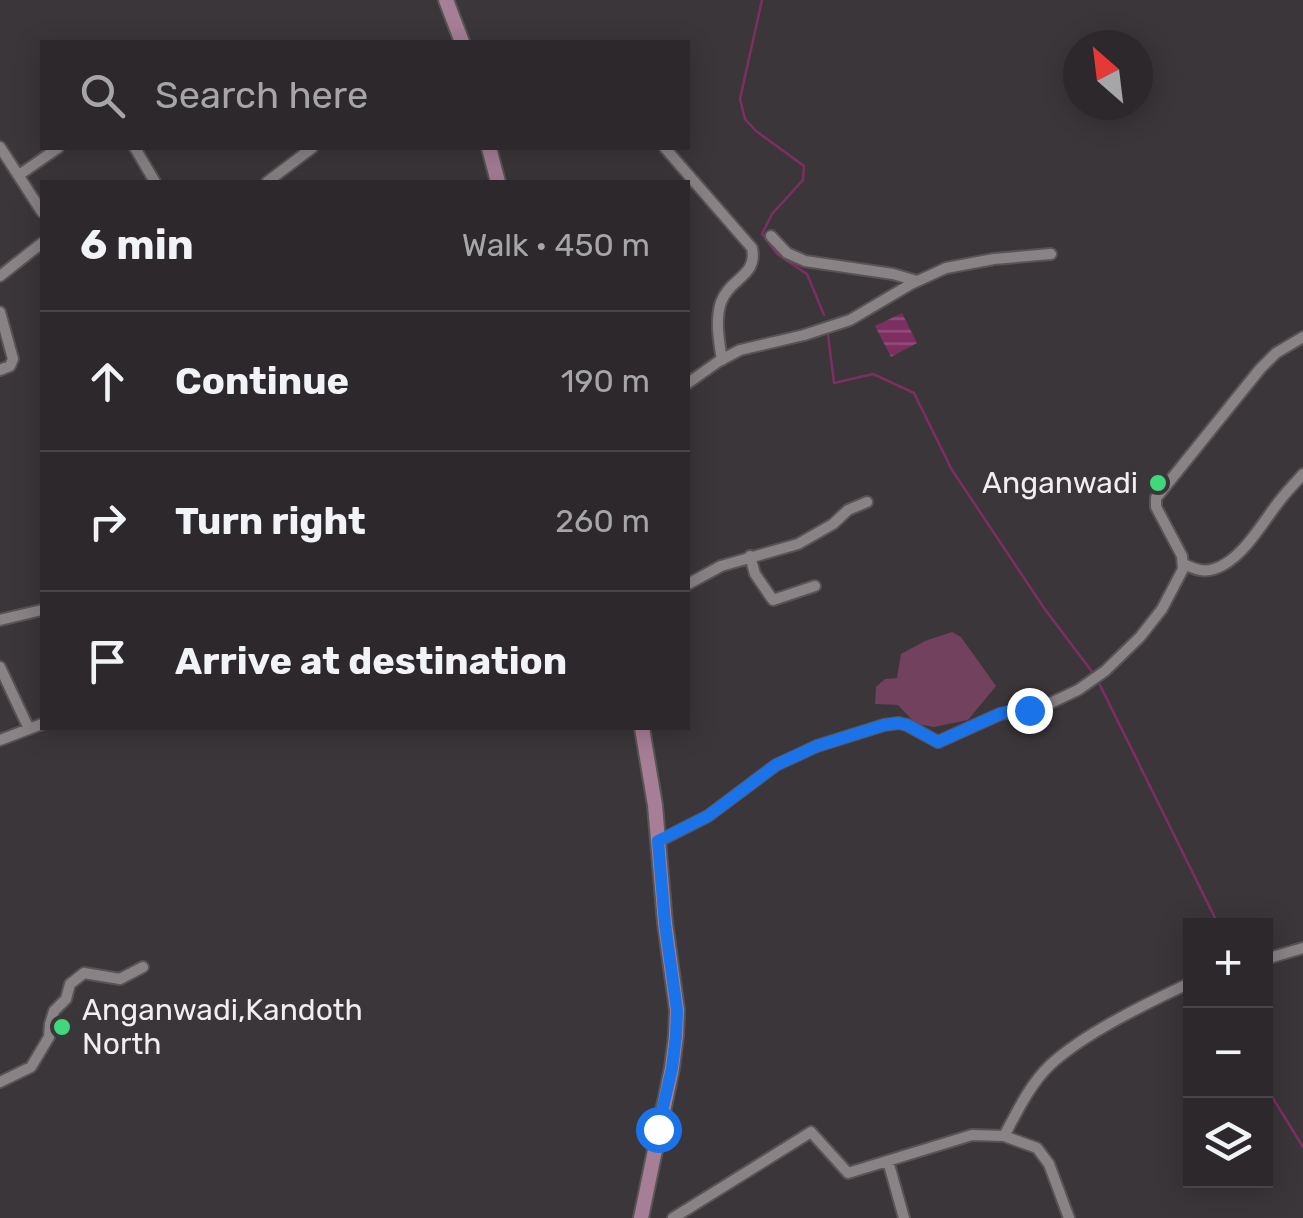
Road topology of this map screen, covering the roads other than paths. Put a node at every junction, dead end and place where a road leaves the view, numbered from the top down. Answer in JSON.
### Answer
{"nodes":[{"id":1,"x":446,"y":0,"type":"edge"},
{"id":2,"x":461,"y":40,"type":"edge"},
{"id":3,"x":0,"y":146,"type":"edge"},
{"id":4,"x":55,"y":150,"type":"edge"},
{"id":5,"x":136,"y":150,"type":"edge"},
{"id":6,"x":309,"y":150,"type":"edge"},
{"id":7,"x":493,"y":150,"type":"edge"},
{"id":8,"x":667,"y":150,"type":"edge"},
{"id":9,"x":19,"y":175,"type":"junction"},
{"id":10,"x":154,"y":180,"type":"edge"},
{"id":11,"x":270,"y":180,"type":"edge"},
{"id":12,"x":498,"y":180,"type":"edge"},
{"id":13,"x":40,"y":209,"type":"edge"},
{"id":14,"x":771,"y":236,"type":"dead end"},
{"id":15,"x":40,"y":246,"type":"edge"},
{"id":16,"x":1051,"y":254,"type":"dead end"},
{"id":17,"x":0,"y":276,"type":"edge"},
{"id":18,"x":917,"y":281,"type":"junction"},
{"id":19,"x":0,"y":312,"type":"edge"},
{"id":20,"x":1303,"y":336,"type":"edge"},
{"id":21,"x":722,"y":360,"type":"junction"},
{"id":22,"x":0,"y":370,"type":"edge"},
{"id":23,"x":690,"y":382,"type":"edge"},
{"id":24,"x":1303,"y":474,"type":"edge"},
{"id":25,"x":866,"y":502,"type":"dead end"},
{"id":26,"x":750,"y":556,"type":"junction"},
{"id":27,"x":1183,"y":564,"type":"junction"},
{"id":28,"x":690,"y":583,"type":"edge"},
{"id":29,"x":815,"y":586,"type":"dead end"},
{"id":30,"x":40,"y":610,"type":"edge"},
{"id":31,"x":0,"y":620,"type":"edge"},
{"id":32,"x":0,"y":666,"type":"edge"},
{"id":33,"x":40,"y":725,"type":"edge"},
{"id":34,"x":29,"y":729,"type":"junction"},
{"id":35,"x":642,"y":730,"type":"edge"},
{"id":36,"x":0,"y":740,"type":"edge"},
{"id":37,"x":658,"y":841,"type":"junction"},
{"id":38,"x":1303,"y":948,"type":"edge"},
{"id":39,"x":1273,"y":958,"type":"edge"},
{"id":40,"x":143,"y":968,"type":"dead end"},
{"id":41,"x":1183,"y":987,"type":"edge"},
{"id":42,"x":0,"y":1082,"type":"edge"},
{"id":43,"x":1004,"y":1136,"type":"junction"},
{"id":44,"x":888,"y":1161,"type":"junction"},
{"id":45,"x":641,"y":1218,"type":"edge"},
{"id":46,"x":673,"y":1218,"type":"edge"},
{"id":47,"x":904,"y":1218,"type":"edge"},
{"id":48,"x":1069,"y":1218,"type":"edge"}],
"edges":[{"from":1,"to":2,"type":"main road"},
{"from":3,"to":9,"type":"street"},
{"from":4,"to":9,"type":"street"},
{"from":5,"to":10,"type":"street"},
{"from":6,"to":11,"type":"street"},
{"from":7,"to":12,"type":"main road"},
{"from":8,"to":21,"type":"street"},
{"from":9,"to":13,"type":"street"},
{"from":14,"to":18,"type":"street"},
{"from":15,"to":17,"type":"street"},
{"from":16,"to":18,"type":"street"},
{"from":18,"to":21,"type":"street"},
{"from":19,"to":22,"type":"street"},
{"from":20,"to":27,"type":"street"},
{"from":21,"to":23,"type":"street"},
{"from":24,"to":27,"type":"street"},
{"from":25,"to":26,"type":"street"},
{"from":26,"to":28,"type":"street"},
{"from":26,"to":29,"type":"street"},
{"from":27,"to":37,"type":"street"},
{"from":30,"to":31,"type":"street"},
{"from":32,"to":34,"type":"street"},
{"from":33,"to":34,"type":"street"},
{"from":34,"to":36,"type":"street"},
{"from":35,"to":37,"type":"main road"},
{"from":37,"to":45,"type":"main road"},
{"from":38,"to":39,"type":"street"},
{"from":40,"to":42,"type":"street"},
{"from":41,"to":43,"type":"street"},
{"from":43,"to":44,"type":"street"},
{"from":43,"to":48,"type":"street"},
{"from":44,"to":46,"type":"street"},
{"from":44,"to":47,"type":"street"}]}
